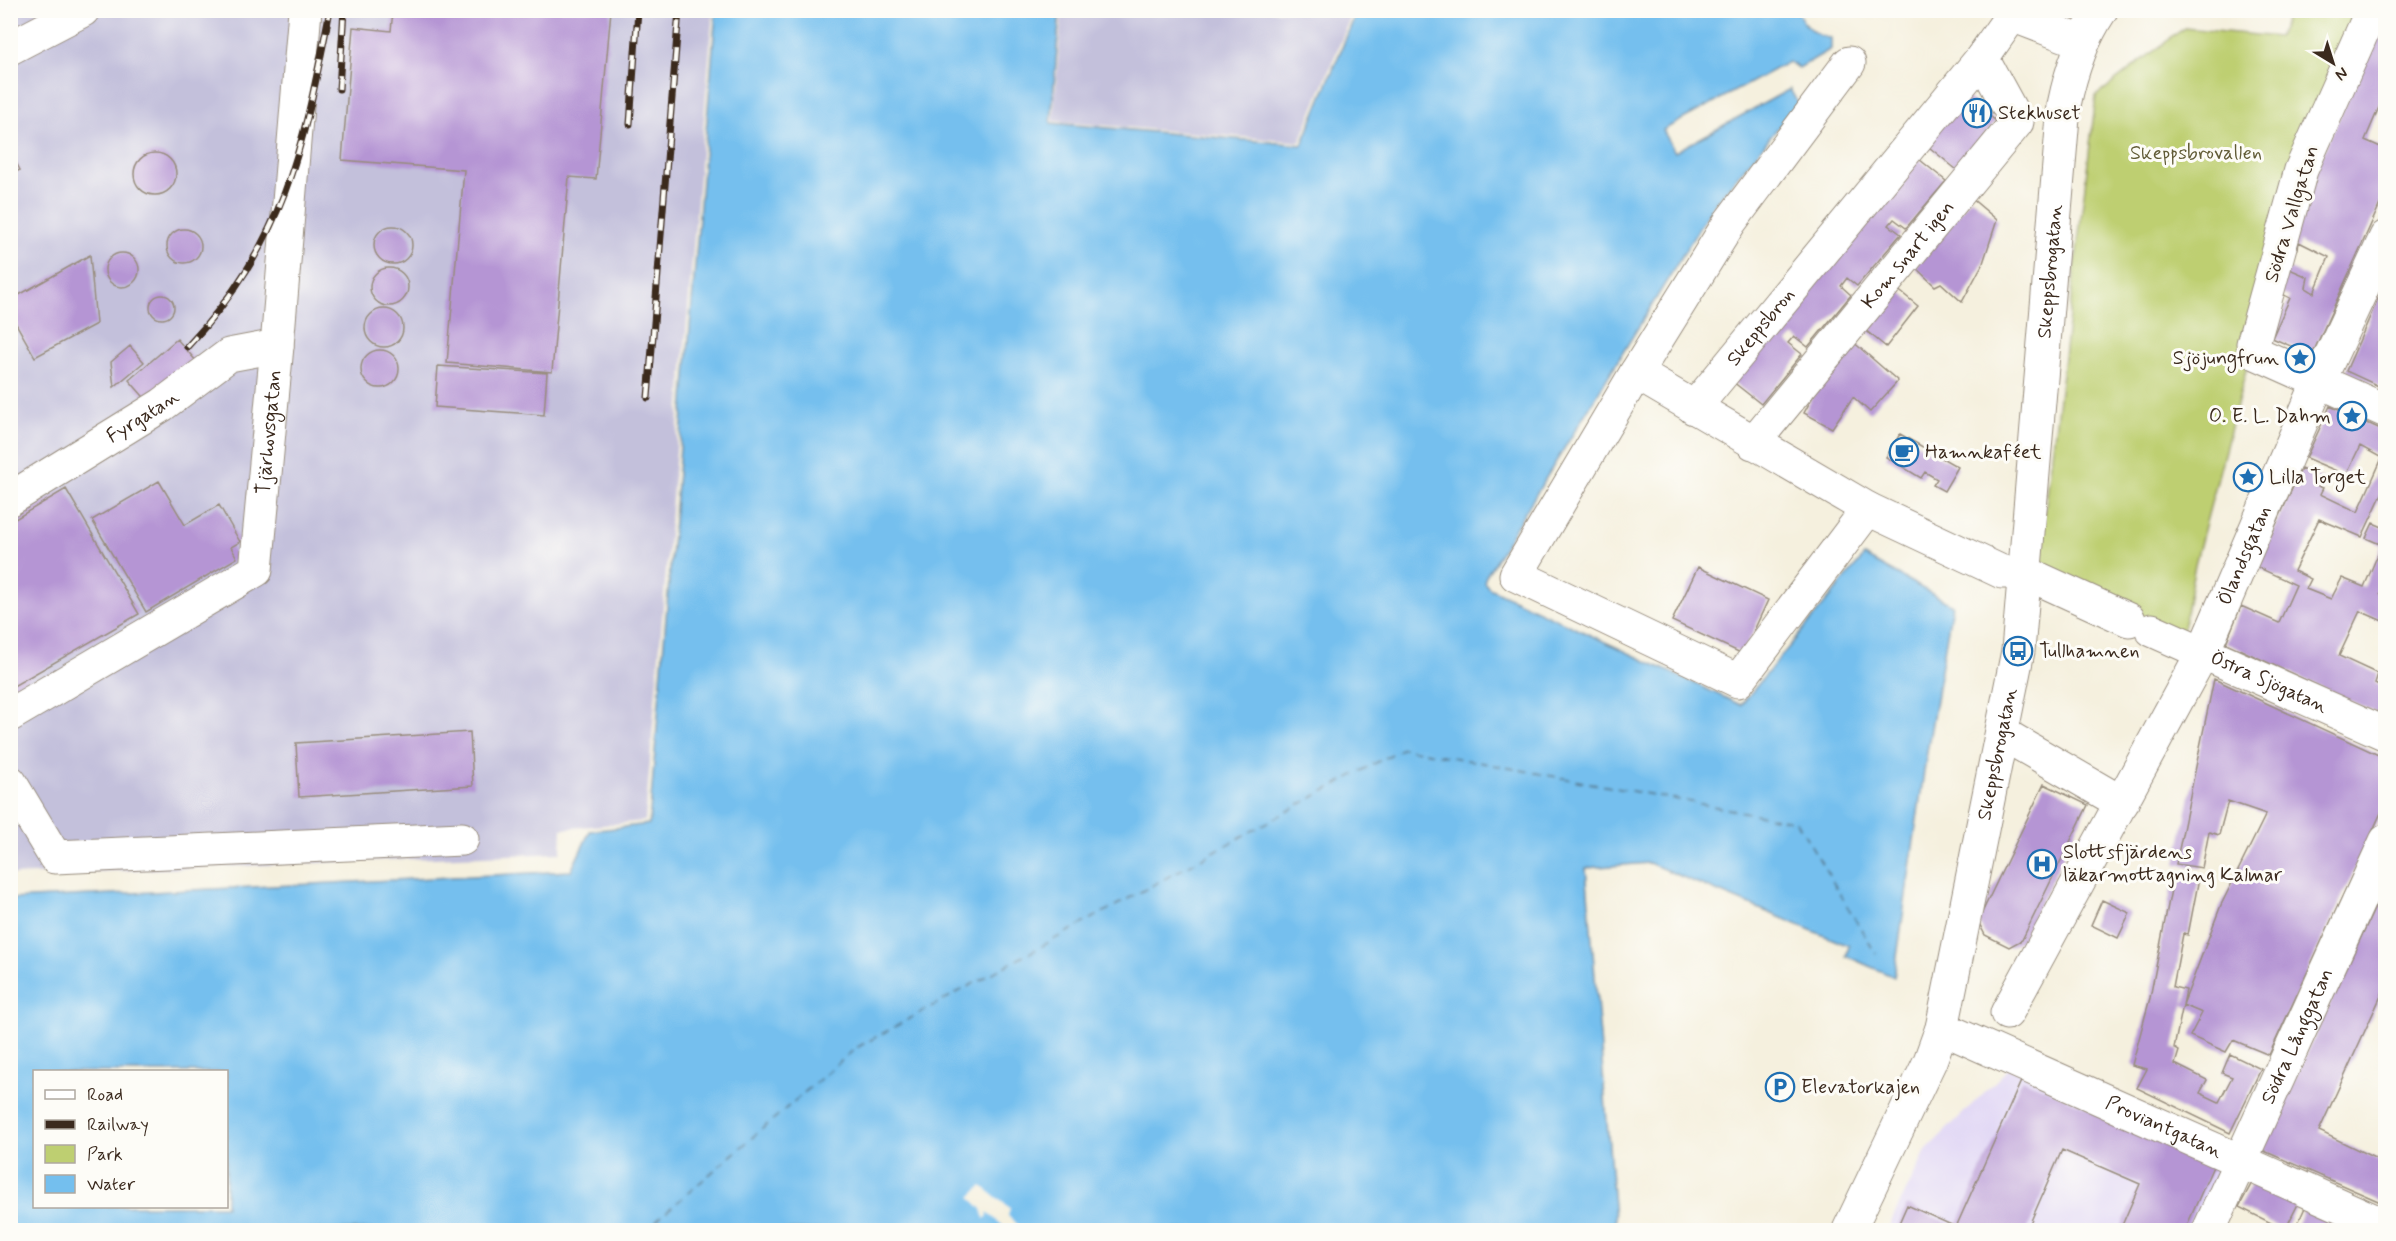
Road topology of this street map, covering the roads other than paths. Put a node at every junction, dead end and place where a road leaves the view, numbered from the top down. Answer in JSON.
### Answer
{"nodes":[{"id":1,"x":83,"y":10,"type":"edge"},
{"id":2,"x":304,"y":10,"type":"edge"},
{"id":3,"x":2101,"y":10,"type":"edge"},
{"id":4,"x":2372,"y":10,"type":"edge"},
{"id":5,"x":2010,"y":13,"type":"edge"},
{"id":6,"x":2082,"y":42,"type":"junction"},
{"id":7,"x":10,"y":48,"type":"edge"},
{"id":8,"x":1982,"y":58,"type":"junction"},
{"id":9,"x":1849,"y":63,"type":"dead end"},
{"id":10,"x":2385,"y":237,"type":"edge"},
{"id":11,"x":277,"y":346,"type":"junction"},
{"id":12,"x":1636,"y":373,"type":"junction"},
{"id":13,"x":2319,"y":381,"type":"junction"},
{"id":14,"x":1694,"y":408,"type":"junction"},
{"id":15,"x":2385,"y":411,"type":"edge"},
{"id":16,"x":1753,"y":443,"type":"junction"},
{"id":17,"x":10,"y":499,"type":"edge"},
{"id":18,"x":1868,"y":509,"type":"junction"},
{"id":19,"x":2024,"y":572,"type":"junction"},
{"id":20,"x":2203,"y":652,"type":"junction"},
{"id":21,"x":10,"y":715,"type":"edge"},
{"id":22,"x":2003,"y":734,"type":"junction"},
{"id":23,"x":2385,"y":734,"type":"edge"},
{"id":24,"x":10,"y":782,"type":"edge"},
{"id":25,"x":2122,"y":803,"type":"junction"},
{"id":26,"x":462,"y":839,"type":"dead end"},
{"id":27,"x":2385,"y":841,"type":"edge"},
{"id":28,"x":2007,"y":1013,"type":"dead end"},
{"id":29,"x":1942,"y":1029,"type":"junction"},
{"id":30,"x":2240,"y":1161,"type":"junction"},
{"id":31,"x":2385,"y":1226,"type":"edge"},
{"id":32,"x":1849,"y":1230,"type":"edge"},
{"id":33,"x":2209,"y":1230,"type":"edge"}],
"edges":[{"from":1,"to":7,"type":"street"},
{"from":2,"to":11,"type":"street","name":"Tjärhovsgatan"},
{"from":3,"to":6,"type":"street","name":"Skeppsbrogatan"},
{"from":4,"to":13,"type":"street","name":"Södra Vallgatan"},
{"from":5,"to":6,"type":"street","name":"Skeppsbron"},
{"from":5,"to":8,"type":"street","name":"Skeppsbron"},
{"from":6,"to":19,"type":"street","name":"Skeppsbrogatan"},
{"from":8,"to":14,"type":"street","name":"Skeppsbron"},
{"from":8,"to":16,"type":"street","name":"Kom snart igen"},
{"from":9,"to":12,"type":"street"},
{"from":10,"to":13,"type":"street","name":"Ölandsgatan"},
{"from":11,"to":17,"type":"street","name":"Fyrgatan"},
{"from":11,"to":21,"type":"street","name":"Tjärhovsgatan"},
{"from":12,"to":14,"type":"street"},
{"from":12,"to":18,"type":"street"},
{"from":13,"to":15,"type":"street"},
{"from":13,"to":20,"type":"street","name":"Ölandsgatan"},
{"from":14,"to":16,"type":"street"},
{"from":16,"to":18,"type":"street"},
{"from":18,"to":19,"type":"street"},
{"from":19,"to":20,"type":"street","name":"Östra Sjögatan"},
{"from":19,"to":22,"type":"street","name":"Skeppsbrogatan"},
{"from":20,"to":23,"type":"street","name":"Östra Sjögatan"},
{"from":20,"to":25,"type":"street","name":"Ölandsgatan"},
{"from":22,"to":25,"type":"street"},
{"from":22,"to":29,"type":"street","name":"Skeppsbrogatan"},
{"from":24,"to":26,"type":"street"},
{"from":25,"to":28,"type":"street","name":"Ölandsgatan"},
{"from":27,"to":30,"type":"street","name":"Södra Långgatan"},
{"from":29,"to":30,"type":"street","name":"Proviantgatan"},
{"from":29,"to":32,"type":"street","name":"Skeppsbrogatan"},
{"from":30,"to":31,"type":"street","name":"Proviantgatan"},
{"from":30,"to":33,"type":"street","name":"Södra Långgatan"}]}
